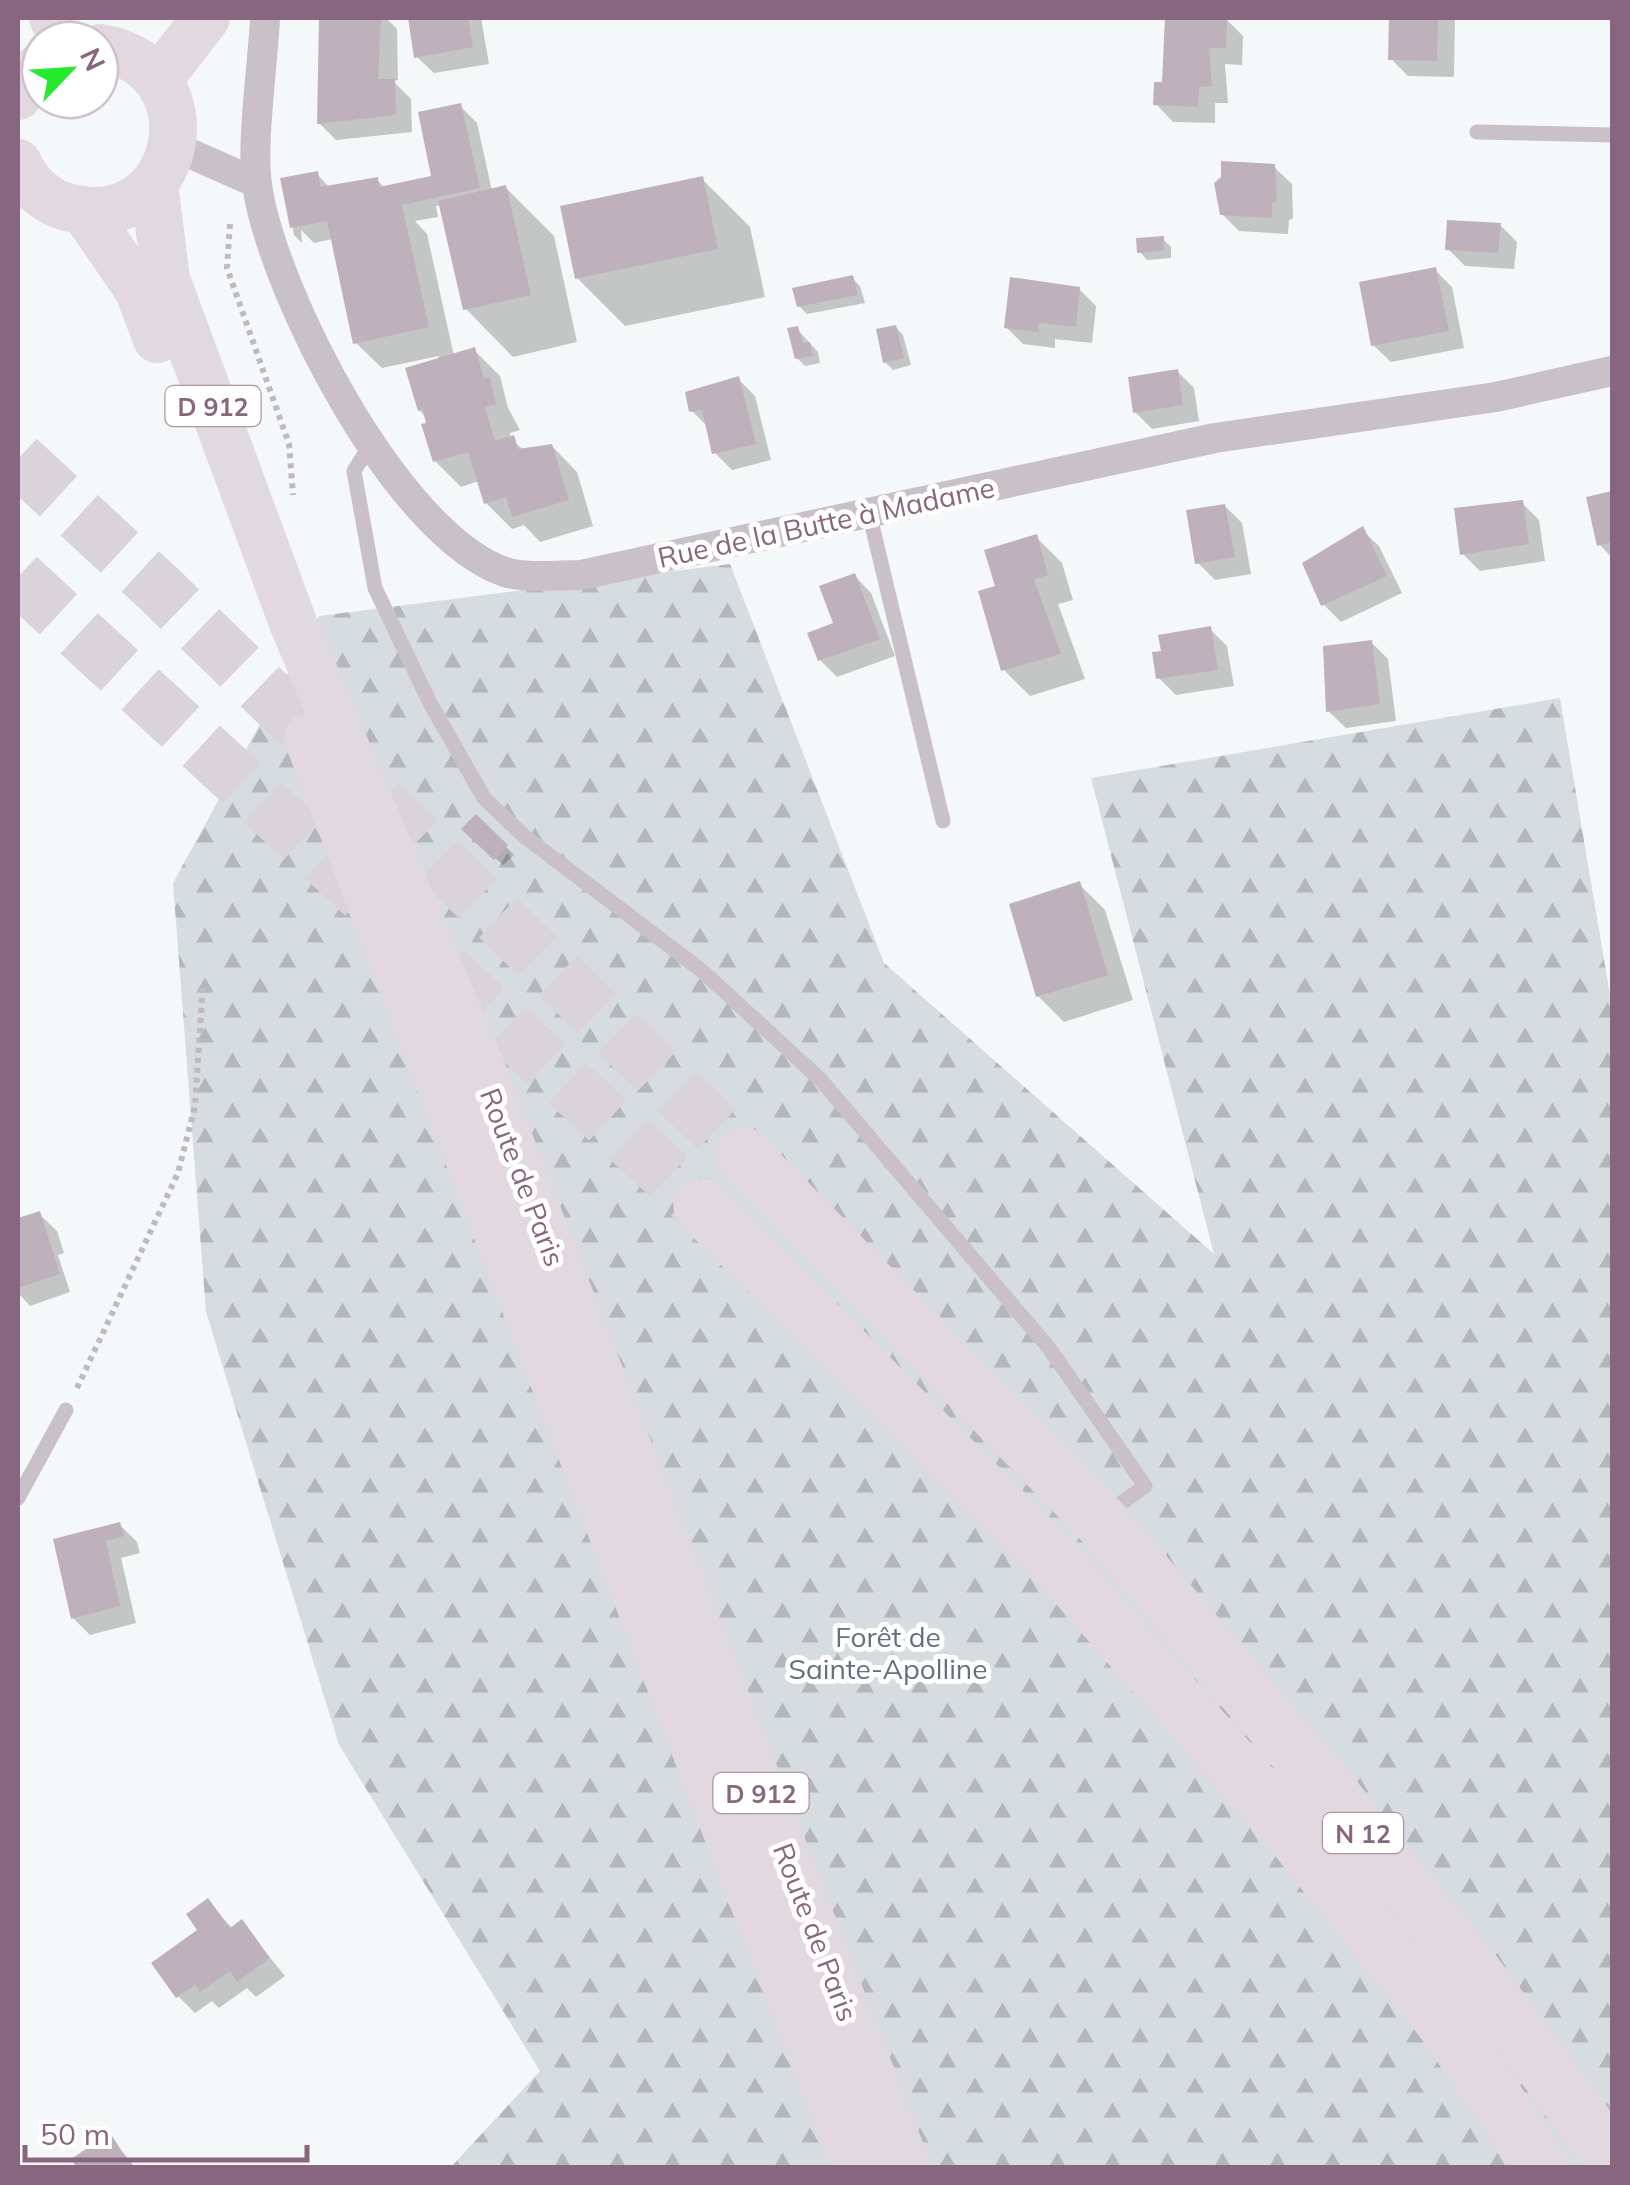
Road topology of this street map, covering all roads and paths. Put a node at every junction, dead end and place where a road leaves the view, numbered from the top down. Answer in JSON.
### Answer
{"nodes":[{"id":1,"x":206,"y":18,"type":"edge"},
{"id":2,"x":265,"y":18,"type":"edge"},
{"id":3,"x":120,"y":55,"type":"edge"},
{"id":4,"x":158,"y":80,"type":"junction"},
{"id":5,"x":1477,"y":132,"type":"dead end"},
{"id":6,"x":1612,"y":135,"type":"edge"},
{"id":7,"x":18,"y":162,"type":"edge"},
{"id":8,"x":164,"y":165,"type":"junction"},
{"id":9,"x":257,"y":183,"type":"junction"},
{"id":10,"x":85,"y":212,"type":"junction"},
{"id":11,"x":1612,"y":371,"type":"edge"},
{"id":12,"x":371,"y":444,"type":"junction"},
{"id":13,"x":869,"y":513,"type":"junction"},
{"id":14,"x":943,"y":821,"type":"dead end"},
{"id":15,"x":203,"y":984,"type":"dead end"},
{"id":16,"x":743,"y":1155,"type":"tunnel mouth"},
{"id":17,"x":701,"y":1206,"type":"tunnel mouth"},
{"id":18,"x":66,"y":1410,"type":"joint"},
{"id":19,"x":18,"y":1498,"type":"edge"},
{"id":20,"x":1098,"y":1520,"type":"junction"},
{"id":21,"x":1612,"y":2160,"type":"edge"},
{"id":22,"x":856,"y":2168,"type":"edge"},
{"id":23,"x":906,"y":2168,"type":"edge"},
{"id":24,"x":1544,"y":2168,"type":"edge"}],
"edges":[{"from":1,"to":4,"type":"main road"},
{"from":2,"to":9,"type":"street","name":"Rue de la Butte à Madame"},
{"from":3,"to":4,"type":"main road"},
{"from":4,"to":8,"type":"main road","name":"Route de Paris"},
{"from":5,"to":6,"type":"lane"},
{"from":7,"to":10,"type":"main road"},
{"from":8,"to":9,"type":"street"},
{"from":8,"to":10,"type":"main road"},
{"from":8,"to":23,"type":"main road","name":"Route de Paris","number":"D 912"},
{"from":9,"to":12,"type":"street","name":"Rue de la Butte à Madame"},
{"from":10,"to":22,"type":"main road","name":"Route de Paris","number":"D 912"},
{"from":11,"to":13,"type":"street","name":"Rue de la Butte à Madame"},
{"from":12,"to":13,"type":"street","name":"Rue de la Butte à Madame"},
{"from":12,"to":20,"type":"lane"},
{"from":13,"to":14,"type":"lane"},
{"from":15,"to":18,"type":"path"},
{"from":16,"to":20,"type":"highway","number":"N 12"},
{"from":17,"to":24,"type":"highway","number":"N 12"},
{"from":18,"to":19,"type":"lane"},
{"from":20,"to":21,"type":"highway","number":"N 12"}]}
